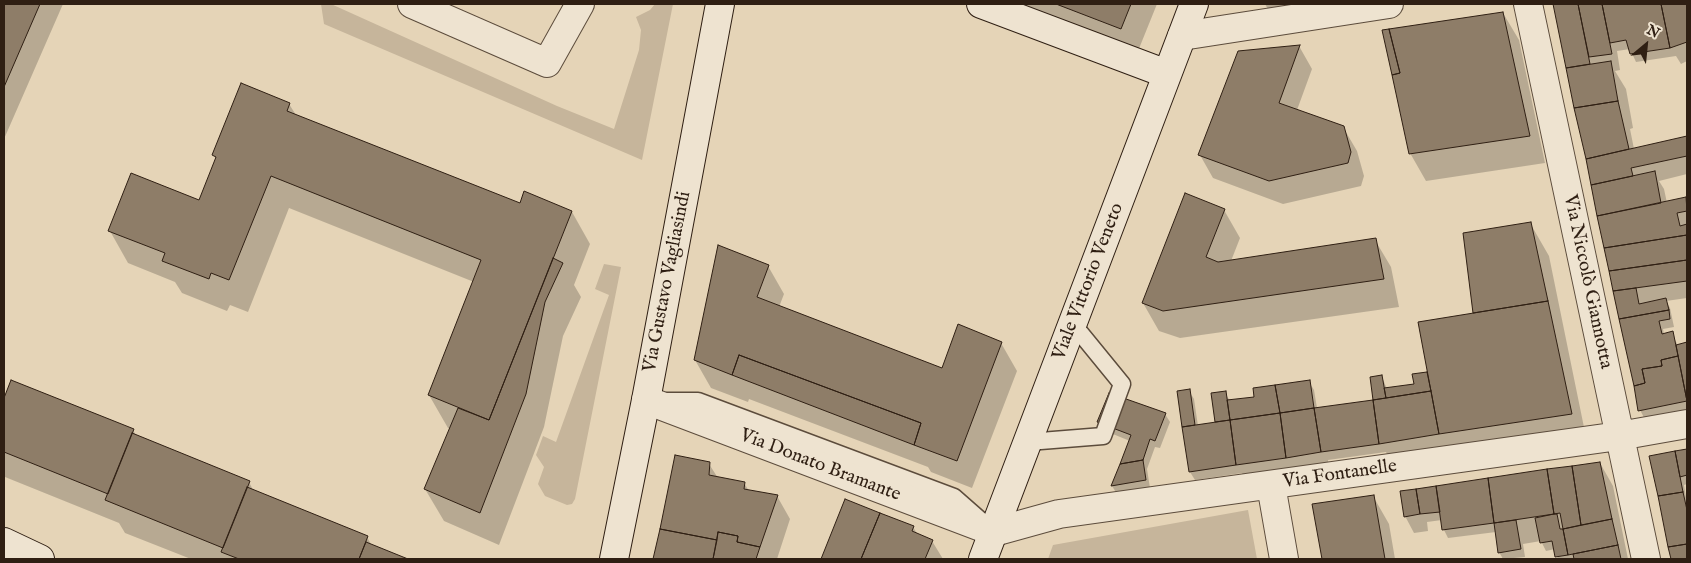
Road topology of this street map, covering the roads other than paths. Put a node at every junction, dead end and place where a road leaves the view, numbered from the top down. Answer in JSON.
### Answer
{"nodes":[{"id":1,"x":412,"y":4,"type":"edge"},
{"id":2,"x":580,"y":4,"type":"edge"},
{"id":3,"x":720,"y":4,"type":"edge"},
{"id":4,"x":981,"y":4,"type":"edge"},
{"id":5,"x":1194,"y":4,"type":"edge"},
{"id":6,"x":1389,"y":4,"type":"edge"},
{"id":7,"x":1528,"y":4,"type":"edge"},
{"id":8,"x":1182,"y":36,"type":"junction"},
{"id":9,"x":1167,"y":74,"type":"junction"},
{"id":10,"x":1073,"y":324,"type":"junction"},
{"id":11,"x":646,"y":400,"type":"junction"},
{"id":12,"x":1687,"y":424,"type":"edge"},
{"id":13,"x":1620,"y":436,"type":"junction"},
{"id":14,"x":1028,"y":442,"type":"junction"},
{"id":15,"x":1271,"y":484,"type":"junction"},
{"id":16,"x":994,"y":532,"type":"junction"},
{"id":17,"x":4,"y":542,"type":"edge"},
{"id":18,"x":40,"y":559,"type":"edge"},
{"id":19,"x":614,"y":559,"type":"edge"},
{"id":20,"x":983,"y":559,"type":"edge"},
{"id":21,"x":1284,"y":559,"type":"edge"},
{"id":22,"x":1646,"y":559,"type":"edge"}],
"edges":[{"from":1,"to":2,"type":"street"},
{"from":3,"to":11,"type":"street","name":"Via Gustavo Vagliasindi"},
{"from":4,"to":9,"type":"street"},
{"from":5,"to":8,"type":"street","name":"Viale Vittorio Veneto"},
{"from":6,"to":8,"type":"street"},
{"from":7,"to":13,"type":"street","name":"Via Niccolò Giannotta"},
{"from":8,"to":9,"type":"street","name":"Viale Vittorio Veneto"},
{"from":9,"to":10,"type":"street","name":"Viale Vittorio Veneto"},
{"from":10,"to":14,"type":"street","name":"Viale Vittorio Veneto"},
{"from":10,"to":14,"type":"lane"},
{"from":11,"to":16,"type":"street","name":"Via Donato Bramante"},
{"from":11,"to":19,"type":"street","name":"Via Gustavo Vagliasindi"},
{"from":12,"to":13,"type":"street","name":"Via Fontanelle"},
{"from":13,"to":15,"type":"street","name":"Via Fontanelle"},
{"from":13,"to":22,"type":"street","name":"Via Niccolò Giannotta"},
{"from":14,"to":16,"type":"street","name":"Viale Vittorio Veneto"},
{"from":15,"to":16,"type":"street","name":"Via Fontanelle"},
{"from":15,"to":21,"type":"street"},
{"from":16,"to":20,"type":"street","name":"Viale Vittorio Veneto"},
{"from":17,"to":18,"type":"street"}]}
